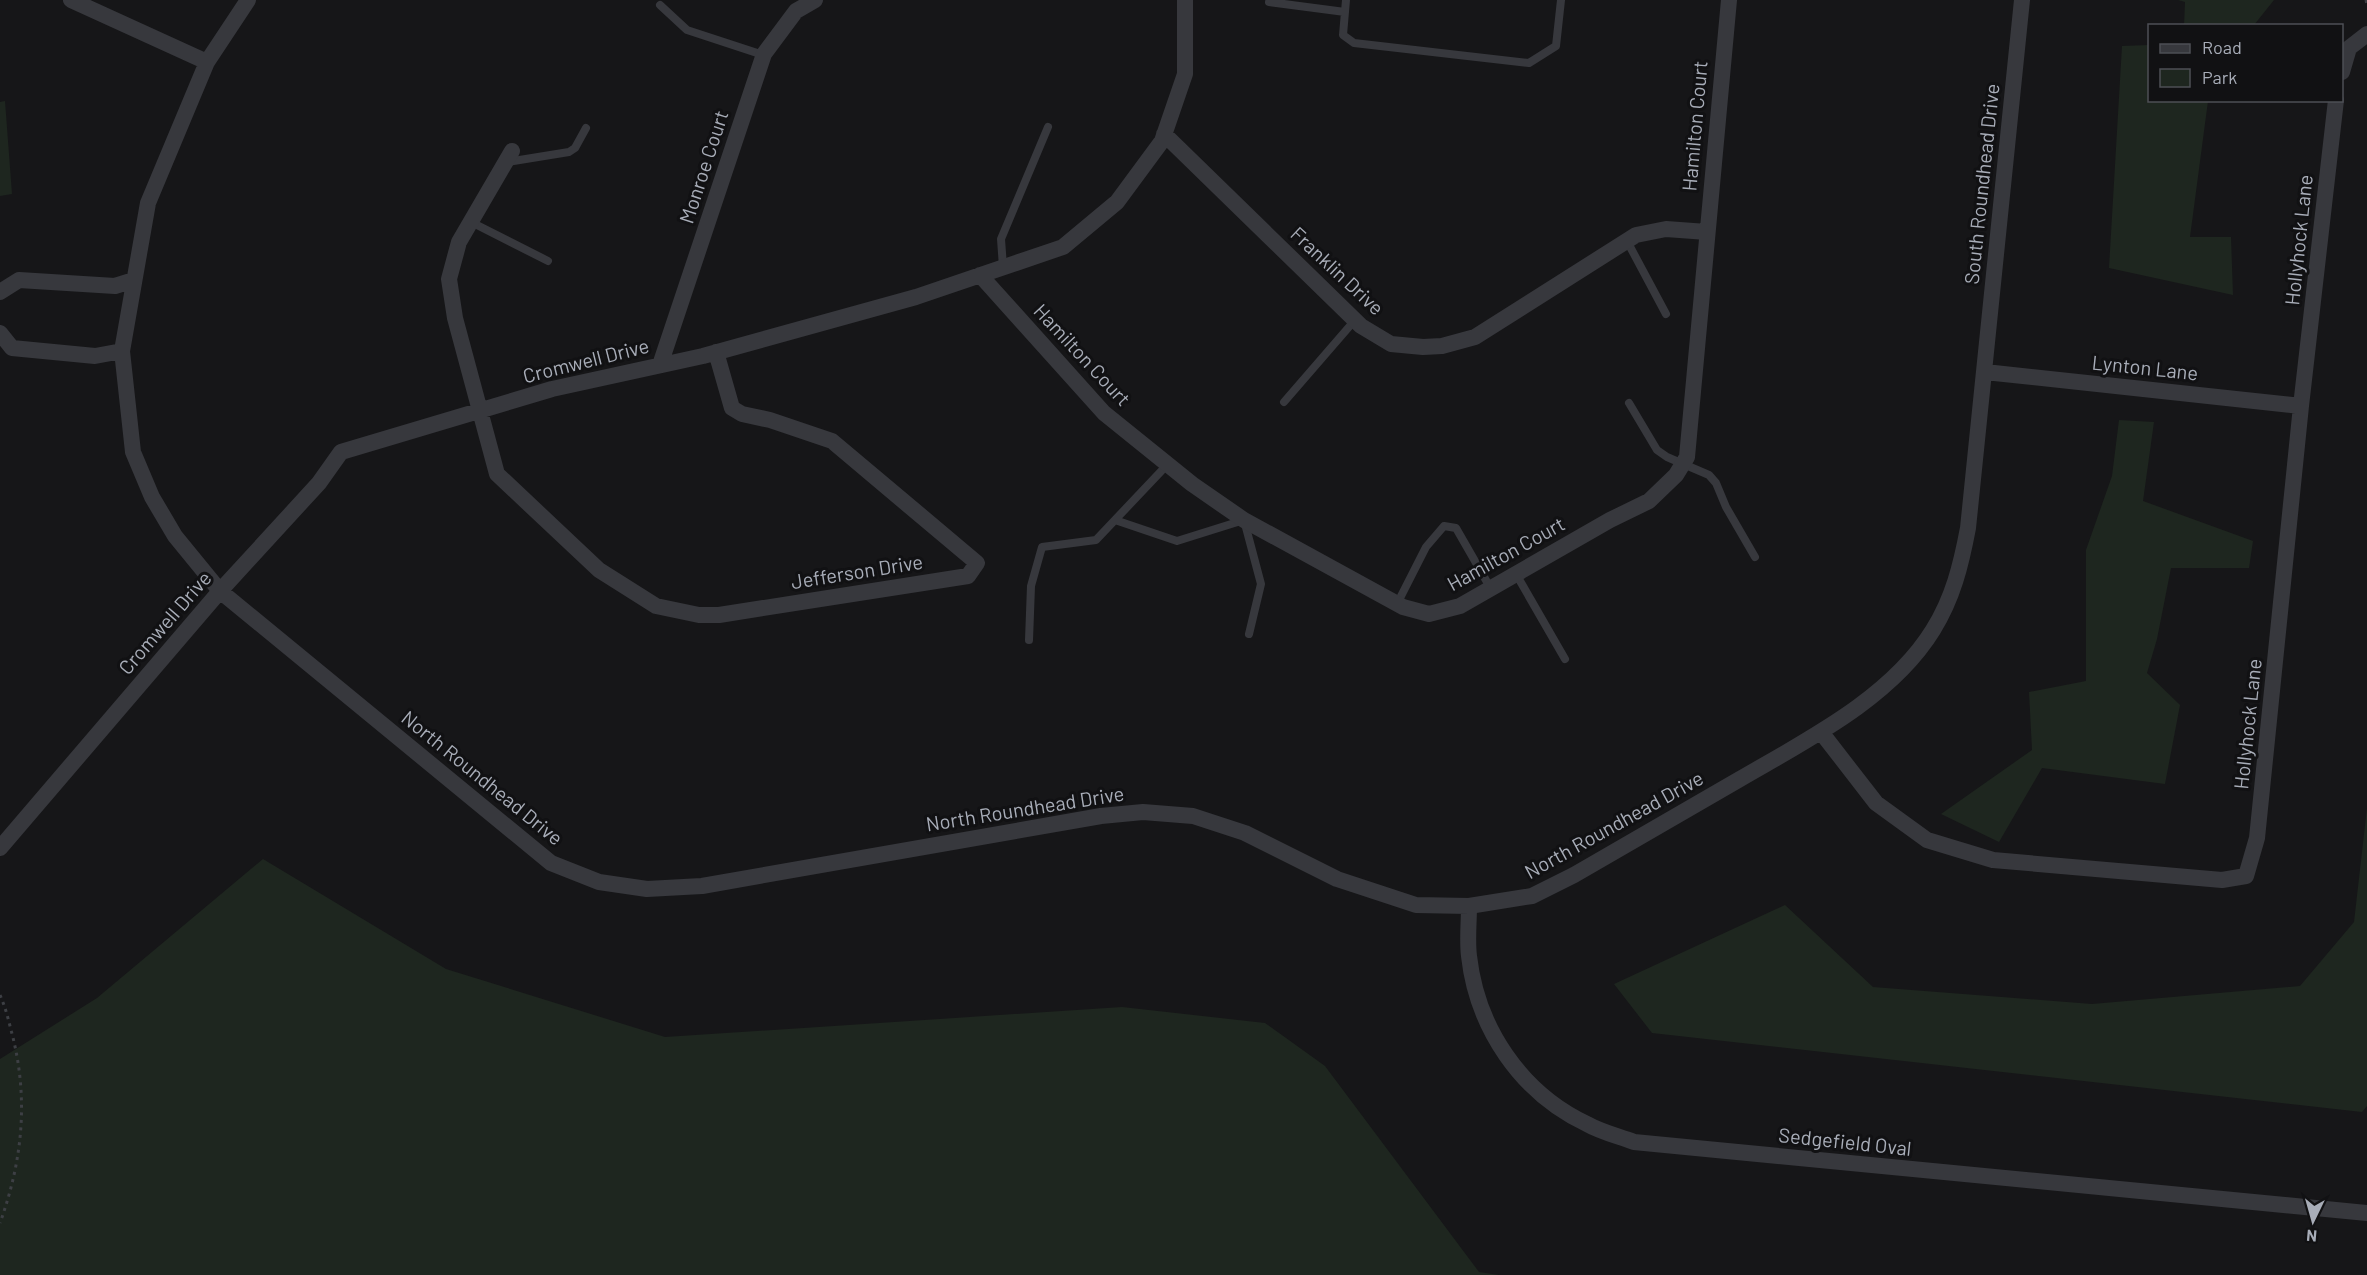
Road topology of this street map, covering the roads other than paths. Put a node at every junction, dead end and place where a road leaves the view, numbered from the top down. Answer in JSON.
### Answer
{"nodes":[{"id":1,"x":71,"y":0,"type":"edge"},
{"id":2,"x":248,"y":0,"type":"edge"},
{"id":3,"x":815,"y":0,"type":"edge"},
{"id":4,"x":1185,"y":0,"type":"edge"},
{"id":5,"x":1346,"y":0,"type":"edge"},
{"id":6,"x":1561,"y":0,"type":"edge"},
{"id":7,"x":1729,"y":0,"type":"edge"},
{"id":8,"x":2022,"y":0,"type":"edge"},
{"id":9,"x":1269,"y":2,"type":"dead end"},
{"id":10,"x":660,"y":5,"type":"dead end"},
{"id":11,"x":1345,"y":12,"type":"junction"},
{"id":12,"x":2367,"y":34,"type":"edge"},
{"id":13,"x":763,"y":55,"type":"junction"},
{"id":14,"x":207,"y":62,"type":"junction"},
{"id":15,"x":2343,"y":69,"type":"edge"},
{"id":16,"x":2336,"y":102,"type":"edge"},
{"id":17,"x":1047,"y":127,"type":"dead end"},
{"id":18,"x":586,"y":128,"type":"dead end"},
{"id":19,"x":1164,"y":134,"type":"junction"},
{"id":20,"x":508,"y":157,"type":"joint"},
{"id":21,"x":471,"y":222,"type":"junction"},
{"id":22,"x":1707,"y":232,"type":"junction"},
{"id":23,"x":1627,"y":241,"type":"junction"},
{"id":24,"x":548,"y":261,"type":"dead end"},
{"id":25,"x":1004,"y":267,"type":"junction"},
{"id":26,"x":980,"y":275,"type":"junction"},
{"id":27,"x":134,"y":280,"type":"junction"},
{"id":28,"x":0,"y":292,"type":"edge"},
{"id":29,"x":1666,"y":314,"type":"dead end"},
{"id":30,"x":1355,"y":320,"type":"junction"},
{"id":31,"x":0,"y":333,"type":"edge"},
{"id":32,"x":122,"y":351,"type":"junction"},
{"id":33,"x":716,"y":352,"type":"junction"},
{"id":34,"x":660,"y":365,"type":"junction"},
{"id":35,"x":1985,"y":372,"type":"junction"},
{"id":36,"x":1284,"y":402,"type":"dead end"},
{"id":37,"x":1629,"y":403,"type":"dead end"},
{"id":38,"x":2301,"y":406,"type":"junction"},
{"id":39,"x":479,"y":411,"type":"junction"},
{"id":40,"x":1683,"y":463,"type":"junction"},
{"id":41,"x":1167,"y":465,"type":"junction"},
{"id":42,"x":1115,"y":520,"type":"junction"},
{"id":43,"x":1244,"y":520,"type":"junction"},
{"id":44,"x":1755,"y":557,"type":"dead end"},
{"id":45,"x":1515,"y":574,"type":"junction"},
{"id":46,"x":1491,"y":589,"type":"junction"},
{"id":47,"x":220,"y":591,"type":"junction"},
{"id":48,"x":1397,"y":603,"type":"junction"},
{"id":49,"x":1249,"y":634,"type":"dead end"},
{"id":50,"x":1029,"y":640,"type":"dead end"},
{"id":51,"x":1565,"y":659,"type":"dead end"},
{"id":52,"x":1821,"y":732,"type":"junction"},
{"id":53,"x":0,"y":848,"type":"edge"},
{"id":54,"x":1470,"y":906,"type":"junction"},
{"id":55,"x":2367,"y":1213,"type":"edge"}],
"edges":[{"from":1,"to":14,"type":"street"},
{"from":2,"to":14,"type":"street"},
{"from":3,"to":13,"type":"street","name":"Monroe Court"},
{"from":4,"to":19,"type":"street","name":"Cromwell Drive"},
{"from":5,"to":11,"type":"lane"},
{"from":6,"to":11,"type":"lane"},
{"from":7,"to":22,"type":"street","name":"Hamilton Court"},
{"from":8,"to":35,"type":"street","name":"South Roundhead Drive"},
{"from":9,"to":11,"type":"lane"},
{"from":10,"to":13,"type":"lane"},
{"from":12,"to":15,"type":"street"},
{"from":13,"to":34,"type":"street","name":"Monroe Court"},
{"from":14,"to":27,"type":"street"},
{"from":16,"to":38,"type":"street","name":"Hollyhock Lane"},
{"from":17,"to":25,"type":"lane"},
{"from":18,"to":20,"type":"lane"},
{"from":19,"to":25,"type":"street","name":"Cromwell Drive"},
{"from":19,"to":30,"type":"street","name":"Franklin Drive"},
{"from":20,"to":21,"type":"street"},
{"from":21,"to":24,"type":"lane"},
{"from":21,"to":39,"type":"street"},
{"from":22,"to":23,"type":"street","name":"Franklin Drive"},
{"from":22,"to":40,"type":"street","name":"Hamilton Court"},
{"from":23,"to":29,"type":"lane"},
{"from":23,"to":30,"type":"street","name":"Franklin Drive"},
{"from":25,"to":26,"type":"street","name":"Cromwell Drive"},
{"from":26,"to":33,"type":"street","name":"Cromwell Drive"},
{"from":26,"to":41,"type":"street","name":"Hamilton Court"},
{"from":27,"to":28,"type":"street"},
{"from":27,"to":32,"type":"street"},
{"from":30,"to":36,"type":"lane"},
{"from":31,"to":32,"type":"street"},
{"from":32,"to":47,"type":"street"},
{"from":33,"to":34,"type":"street","name":"Cromwell Drive"},
{"from":33,"to":39,"type":"street","name":"Jefferson Drive"},
{"from":34,"to":39,"type":"street","name":"Cromwell Drive"},
{"from":35,"to":38,"type":"street","name":"Lynton Lane"},
{"from":35,"to":52,"type":"street","name":"North Roundhead Drive"},
{"from":37,"to":40,"type":"lane"},
{"from":38,"to":52,"type":"street","name":"Hollyhock Lane"},
{"from":39,"to":47,"type":"street","name":"Cromwell Drive"},
{"from":40,"to":44,"type":"lane"},
{"from":40,"to":45,"type":"street","name":"Hamilton Court"},
{"from":41,"to":42,"type":"lane"},
{"from":41,"to":43,"type":"street","name":"Hamilton Court"},
{"from":42,"to":43,"type":"lane"},
{"from":42,"to":50,"type":"lane"},
{"from":43,"to":48,"type":"street","name":"Hamilton Court"},
{"from":43,"to":49,"type":"lane"},
{"from":45,"to":46,"type":"street","name":"Hamilton Court"},
{"from":45,"to":51,"type":"lane"},
{"from":46,"to":48,"type":"street","name":"Hamilton Court"},
{"from":46,"to":48,"type":"lane"},
{"from":47,"to":53,"type":"street","name":"Cromwell Drive"},
{"from":47,"to":54,"type":"street","name":"North Roundhead Drive"},
{"from":52,"to":54,"type":"street","name":"North Roundhead Drive"},
{"from":54,"to":55,"type":"street","name":"Sedgefield Oval"}]}
